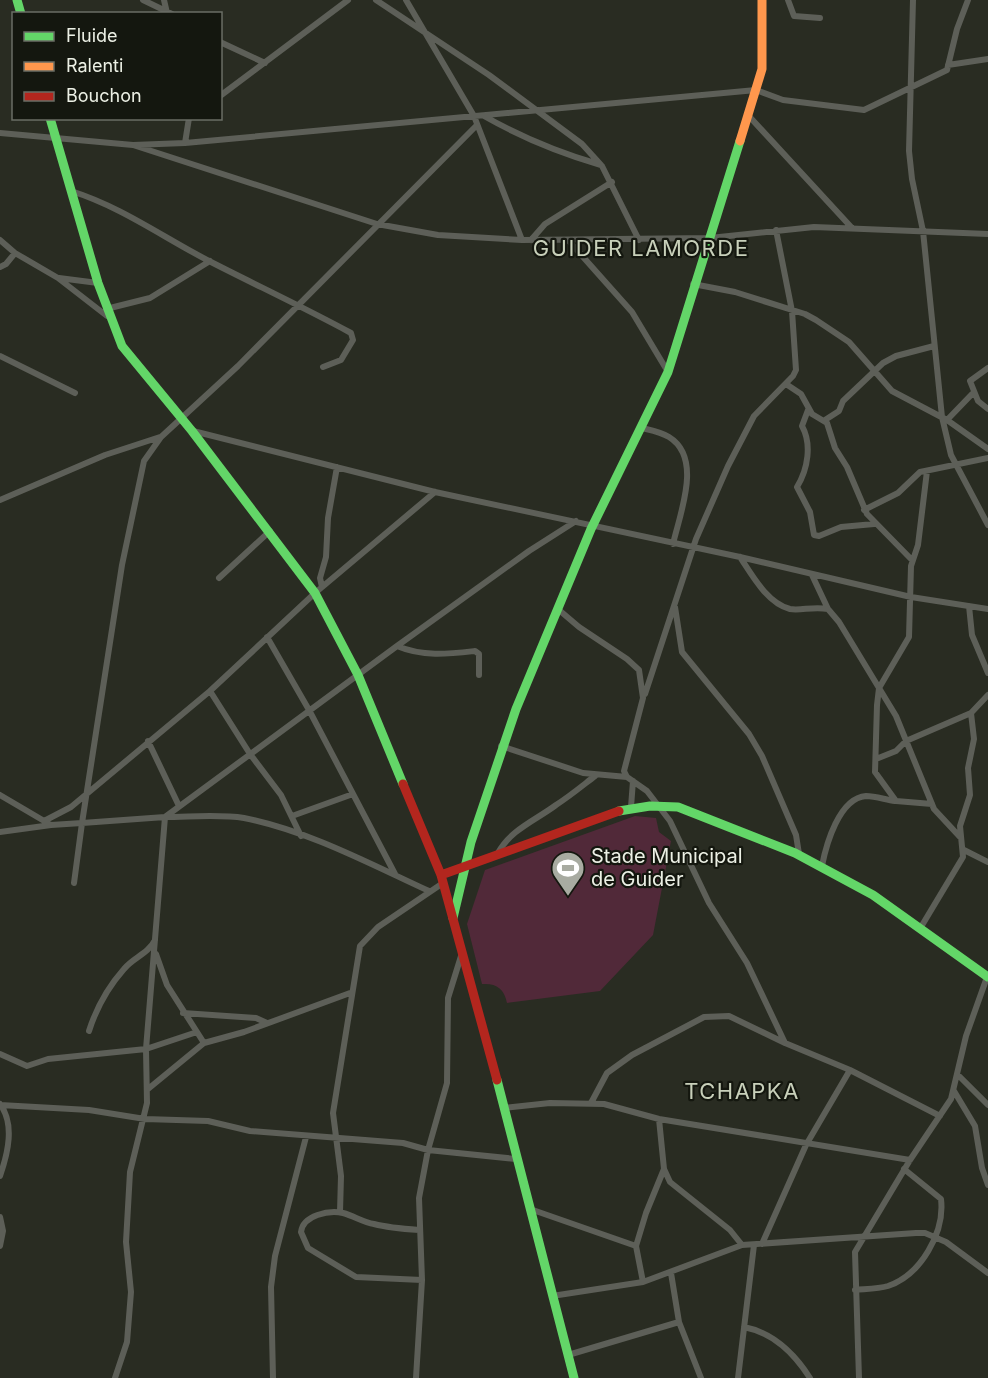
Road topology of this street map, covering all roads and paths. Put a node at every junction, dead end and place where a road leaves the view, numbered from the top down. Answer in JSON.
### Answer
{"nodes":[{"id":1,"x":143,"y":0,"type":"edge"},
{"id":2,"x":164,"y":0,"type":"edge"},
{"id":3,"x":348,"y":0,"type":"edge"},
{"id":4,"x":376,"y":0,"type":"edge"},
{"id":5,"x":406,"y":0,"type":"edge"},
{"id":6,"x":788,"y":0,"type":"edge"},
{"id":7,"x":913,"y":0,"type":"edge"},
{"id":8,"x":968,"y":0,"type":"edge"},
{"id":9,"x":762,"y":1,"type":"edge"},
{"id":10,"x":168,"y":12,"type":"edge"},
{"id":11,"x":820,"y":18,"type":"dead end"},
{"id":12,"x":426,"y":35,"type":"junction"},
{"id":13,"x":222,"y":43,"type":"edge"},
{"id":14,"x":988,"y":59,"type":"edge"},
{"id":15,"x":265,"y":63,"type":"junction"},
{"id":16,"x":948,"y":65,"type":"junction"},
{"id":17,"x":910,"y":87,"type":"junction"},
{"id":18,"x":756,"y":90,"type":"junction"},
{"id":19,"x":222,"y":95,"type":"edge"},
{"id":20,"x":534,"y":110,"type":"junction"},
{"id":21,"x":747,"y":113,"type":"junction"},
{"id":22,"x":482,"y":115,"type":"junction"},
{"id":23,"x":474,"y":116,"type":"junction"},
{"id":24,"x":51,"y":120,"type":"edge"},
{"id":25,"x":191,"y":120,"type":"edge"},
{"id":26,"x":477,"y":125,"type":"junction"},
{"id":27,"x":0,"y":133,"type":"edge"},
{"id":28,"x":56,"y":138,"type":"junction"},
{"id":29,"x":185,"y":142,"type":"junction"},
{"id":30,"x":133,"y":145,"type":"junction"},
{"id":31,"x":602,"y":165,"type":"junction"},
{"id":32,"x":612,"y":182,"type":"junction"},
{"id":33,"x":71,"y":191,"type":"junction"},
{"id":34,"x":377,"y":224,"type":"junction"},
{"id":35,"x":852,"y":228,"type":"junction"},
{"id":36,"x":776,"y":230,"type":"junction"},
{"id":37,"x":922,"y":231,"type":"junction"},
{"id":38,"x":988,"y":234,"type":"edge"},
{"id":39,"x":710,"y":238,"type":"junction"},
{"id":40,"x":0,"y":240,"type":"edge"},
{"id":41,"x":522,"y":240,"type":"junction"},
{"id":42,"x":531,"y":240,"type":"junction"},
{"id":43,"x":568,"y":240,"type":"junction"},
{"id":44,"x":639,"y":240,"type":"junction"},
{"id":45,"x":15,"y":253,"type":"junction"},
{"id":46,"x":210,"y":261,"type":"junction"},
{"id":47,"x":0,"y":267,"type":"edge"},
{"id":48,"x":58,"y":278,"type":"junction"},
{"id":49,"x":98,"y":283,"type":"junction"},
{"id":50,"x":693,"y":284,"type":"junction"},
{"id":51,"x":299,"y":304,"type":"junction"},
{"id":52,"x":792,"y":311,"type":"junction"},
{"id":53,"x":108,"y":313,"type":"junction"},
{"id":54,"x":933,"y":346,"type":"junction"},
{"id":55,"x":0,"y":356,"type":"edge"},
{"id":56,"x":323,"y":367,"type":"dead end"},
{"id":57,"x":988,"y":368,"type":"edge"},
{"id":58,"x":872,"y":371,"type":"junction"},
{"id":59,"x":668,"y":372,"type":"junction"},
{"id":60,"x":786,"y":384,"type":"junction"},
{"id":61,"x":974,"y":392,"type":"junction"},
{"id":62,"x":75,"y":393,"type":"dead end"},
{"id":63,"x":988,"y":409,"type":"edge"},
{"id":64,"x":808,"y":410,"type":"junction"},
{"id":65,"x":181,"y":418,"type":"junction"},
{"id":66,"x":944,"y":418,"type":"junction"},
{"id":67,"x":825,"y":420,"type":"junction"},
{"id":68,"x":642,"y":428,"type":"junction"},
{"id":69,"x":192,"y":431,"type":"junction"},
{"id":70,"x":161,"y":437,"type":"junction"},
{"id":71,"x":988,"y":449,"type":"edge"},
{"id":72,"x":988,"y":458,"type":"edge"},
{"id":73,"x":958,"y":465,"type":"junction"},
{"id":74,"x":337,"y":467,"type":"junction"},
{"id":75,"x":927,"y":471,"type":"junction"},
{"id":76,"x":435,"y":492,"type":"junction"},
{"id":77,"x":0,"y":500,"type":"edge"},
{"id":78,"x":864,"y":510,"type":"junction"},
{"id":79,"x":576,"y":521,"type":"junction"},
{"id":80,"x":874,"y":524,"type":"junction"},
{"id":81,"x":593,"y":525,"type":"junction"},
{"id":82,"x":988,"y":525,"type":"edge"},
{"id":83,"x":270,"y":531,"type":"junction"},
{"id":84,"x":673,"y":544,"type":"junction"},
{"id":85,"x":693,"y":548,"type":"junction"},
{"id":86,"x":740,"y":557,"type":"junction"},
{"id":87,"x":912,"y":560,"type":"junction"},
{"id":88,"x":812,"y":575,"type":"junction"},
{"id":89,"x":219,"y":578,"type":"dead end"},
{"id":90,"x":319,"y":590,"type":"junction"},
{"id":91,"x":911,"y":597,"type":"junction"},
{"id":92,"x":675,"y":603,"type":"junction"},
{"id":93,"x":969,"y":606,"type":"junction"},
{"id":94,"x":828,"y":609,"type":"junction"},
{"id":95,"x":988,"y":609,"type":"edge"},
{"id":96,"x":559,"y":610,"type":"junction"},
{"id":97,"x":267,"y":637,"type":"junction"},
{"id":98,"x":397,"y":646,"type":"junction"},
{"id":99,"x":988,"y":673,"type":"edge"},
{"id":100,"x":358,"y":675,"type":"junction"},
{"id":101,"x":479,"y":675,"type":"dead end"},
{"id":102,"x":879,"y":688,"type":"junction"},
{"id":103,"x":210,"y":691,"type":"junction"},
{"id":104,"x":988,"y":695,"type":"edge"},
{"id":105,"x":643,"y":698,"type":"junction"},
{"id":106,"x":309,"y":710,"type":"junction"},
{"id":107,"x":971,"y":713,"type":"junction"},
{"id":108,"x":148,"y":741,"type":"junction"},
{"id":109,"x":906,"y":741,"type":"junction"},
{"id":110,"x":501,"y":746,"type":"junction"},
{"id":111,"x":250,"y":754,"type":"junction"},
{"id":112,"x":876,"y":759,"type":"junction"},
{"id":113,"x":594,"y":776,"type":"junction"},
{"id":114,"x":630,"y":779,"type":"junction"},
{"id":115,"x":89,"y":791,"type":"junction"},
{"id":116,"x":352,"y":794,"type":"junction"},
{"id":117,"x":0,"y":795,"type":"edge"},
{"id":118,"x":896,"y":801,"type":"junction"},
{"id":119,"x":932,"y":804,"type":"junction"},
{"id":120,"x":659,"y":805,"type":"junction"},
{"id":121,"x":179,"y":806,"type":"junction"},
{"id":122,"x":631,"y":807,"type":"junction"},
{"id":123,"x":292,"y":816,"type":"junction"},
{"id":124,"x":165,"y":817,"type":"junction"},
{"id":125,"x":48,"y":822,"type":"junction"},
{"id":126,"x":82,"y":823,"type":"junction"},
{"id":127,"x":0,"y":832,"type":"edge"},
{"id":128,"x":301,"y":836,"type":"junction"},
{"id":129,"x":960,"y":837,"type":"junction"},
{"id":130,"x":964,"y":850,"type":"junction"},
{"id":131,"x":497,"y":853,"type":"junction"},
{"id":132,"x":799,"y":855,"type":"junction"},
{"id":133,"x":988,"y":862,"type":"edge"},
{"id":134,"x":467,"y":865,"type":"junction"},
{"id":135,"x":822,"y":866,"type":"junction"},
{"id":136,"x":396,"y":876,"type":"junction"},
{"id":137,"x":442,"y":879,"type":"junction"},
{"id":138,"x":74,"y":883,"type":"dead end"},
{"id":139,"x":429,"y":891,"type":"junction"},
{"id":140,"x":453,"y":920,"type":"junction"},
{"id":141,"x":921,"y":927,"type":"junction"},
{"id":142,"x":156,"y":939,"type":"junction"},
{"id":143,"x":155,"y":950,"type":"junction"},
{"id":144,"x":463,"y":950,"type":"junction"},
{"id":145,"x":988,"y":977,"type":"edge"},
{"id":146,"x":350,"y":993,"type":"junction"},
{"id":147,"x":183,"y":1013,"type":"junction"},
{"id":148,"x":267,"y":1023,"type":"junction"},
{"id":149,"x":89,"y":1031,"type":"dead end"},
{"id":150,"x":197,"y":1032,"type":"junction"},
{"id":151,"x":204,"y":1042,"type":"junction"},
{"id":152,"x":785,"y":1043,"type":"junction"},
{"id":153,"x":146,"y":1049,"type":"junction"},
{"id":154,"x":0,"y":1054,"type":"edge"},
{"id":155,"x":850,"y":1070,"type":"junction"},
{"id":156,"x":957,"y":1074,"type":"junction"},
{"id":157,"x":148,"y":1089,"type":"junction"},
{"id":158,"x":954,"y":1091,"type":"junction"},
{"id":159,"x":591,"y":1103,"type":"junction"},
{"id":160,"x":1,"y":1104,"type":"edge"},
{"id":161,"x":988,"y":1105,"type":"edge"},
{"id":162,"x":504,"y":1108,"type":"junction"},
{"id":163,"x":940,"y":1116,"type":"junction"},
{"id":164,"x":145,"y":1119,"type":"junction"},
{"id":165,"x":659,"y":1119,"type":"junction"},
{"id":166,"x":306,"y":1137,"type":"junction"},
{"id":167,"x":337,"y":1138,"type":"junction"},
{"id":168,"x":806,"y":1145,"type":"junction"},
{"id":169,"x":428,"y":1150,"type":"junction"},
{"id":170,"x":516,"y":1158,"type":"junction"},
{"id":171,"x":910,"y":1160,"type":"junction"},
{"id":172,"x":664,"y":1169,"type":"junction"},
{"id":173,"x":904,"y":1169,"type":"junction"},
{"id":174,"x":0,"y":1176,"type":"edge"},
{"id":175,"x":988,"y":1185,"type":"edge"},
{"id":176,"x":530,"y":1209,"type":"junction"},
{"id":177,"x":340,"y":1212,"type":"junction"},
{"id":178,"x":0,"y":1217,"type":"edge"},
{"id":179,"x":420,"y":1230,"type":"junction"},
{"id":180,"x":865,"y":1235,"type":"junction"},
{"id":181,"x":936,"y":1237,"type":"junction"},
{"id":182,"x":762,"y":1244,"type":"junction"},
{"id":183,"x":742,"y":1245,"type":"junction"},
{"id":184,"x":754,"y":1245,"type":"junction"},
{"id":185,"x":0,"y":1246,"type":"edge"},
{"id":186,"x":636,"y":1246,"type":"junction"},
{"id":187,"x":671,"y":1273,"type":"junction"},
{"id":188,"x":988,"y":1273,"type":"edge"},
{"id":189,"x":422,"y":1280,"type":"junction"},
{"id":190,"x":643,"y":1282,"type":"junction"},
{"id":191,"x":855,"y":1290,"type":"junction"},
{"id":192,"x":552,"y":1296,"type":"junction"},
{"id":193,"x":679,"y":1322,"type":"junction"},
{"id":194,"x":744,"y":1327,"type":"junction"},
{"id":195,"x":568,"y":1355,"type":"junction"},
{"id":196,"x":115,"y":1378,"type":"edge"},
{"id":197,"x":273,"y":1378,"type":"edge"},
{"id":198,"x":416,"y":1378,"type":"edge"},
{"id":199,"x":574,"y":1378,"type":"edge"},
{"id":200,"x":701,"y":1378,"type":"edge"},
{"id":201,"x":738,"y":1378,"type":"edge"},
{"id":202,"x":810,"y":1378,"type":"edge"},
{"id":203,"x":859,"y":1378,"type":"edge"}],
"edges":[{"from":1,"to":10,"type":"street"},
{"from":2,"to":10,"type":"street"},
{"from":3,"to":15,"type":"street"},
{"from":4,"to":12,"type":"street"},
{"from":5,"to":12,"type":"street"},
{"from":6,"to":11,"type":"street"},
{"from":7,"to":17,"type":"street"},
{"from":8,"to":16,"type":"street"},
{"from":9,"to":18,"type":"main road"},
{"from":12,"to":20,"type":"street"},
{"from":12,"to":23,"type":"street"},
{"from":13,"to":15,"type":"street"},
{"from":14,"to":16,"type":"street"},
{"from":15,"to":19,"type":"street"},
{"from":16,"to":17,"type":"street"},
{"from":17,"to":18,"type":"street"},
{"from":17,"to":37,"type":"street"},
{"from":18,"to":20,"type":"street"},
{"from":18,"to":21,"type":"main road"},
{"from":20,"to":22,"type":"street"},
{"from":20,"to":31,"type":"street"},
{"from":21,"to":35,"type":"street"},
{"from":21,"to":39,"type":"main road"},
{"from":22,"to":23,"type":"street"},
{"from":22,"to":31,"type":"street"},
{"from":23,"to":26,"type":"street"},
{"from":23,"to":29,"type":"street"},
{"from":24,"to":28,"type":"main road"},
{"from":25,"to":29,"type":"street"},
{"from":26,"to":34,"type":"street"},
{"from":26,"to":41,"type":"street"},
{"from":27,"to":28,"type":"street"},
{"from":28,"to":30,"type":"street"},
{"from":28,"to":33,"type":"main road"},
{"from":29,"to":30,"type":"street"},
{"from":30,"to":34,"type":"street"},
{"from":31,"to":32,"type":"street"},
{"from":32,"to":42,"type":"street"},
{"from":32,"to":44,"type":"street"},
{"from":33,"to":46,"type":"street"},
{"from":33,"to":49,"type":"main road"},
{"from":34,"to":41,"type":"street"},
{"from":34,"to":51,"type":"street"},
{"from":35,"to":36,"type":"street"},
{"from":35,"to":37,"type":"street"},
{"from":36,"to":39,"type":"street"},
{"from":36,"to":52,"type":"street"},
{"from":37,"to":38,"type":"street"},
{"from":37,"to":54,"type":"street"},
{"from":39,"to":44,"type":"street"},
{"from":39,"to":50,"type":"main road"},
{"from":40,"to":45,"type":"street"},
{"from":41,"to":42,"type":"street"},
{"from":42,"to":43,"type":"street"},
{"from":43,"to":44,"type":"street"},
{"from":43,"to":59,"type":"street"},
{"from":45,"to":47,"type":"street"},
{"from":45,"to":48,"type":"street"},
{"from":46,"to":51,"type":"street"},
{"from":46,"to":53,"type":"street"},
{"from":48,"to":49,"type":"street"},
{"from":48,"to":53,"type":"street"},
{"from":49,"to":53,"type":"main road"},
{"from":50,"to":52,"type":"street"},
{"from":50,"to":59,"type":"main road"},
{"from":51,"to":56,"type":"street"},
{"from":51,"to":65,"type":"street"},
{"from":52,"to":58,"type":"street"},
{"from":52,"to":60,"type":"street"},
{"from":53,"to":65,"type":"main road"},
{"from":54,"to":58,"type":"street"},
{"from":54,"to":66,"type":"street"},
{"from":55,"to":62,"type":"street"},
{"from":57,"to":61,"type":"street"},
{"from":58,"to":66,"type":"street"},
{"from":58,"to":67,"type":"street"},
{"from":59,"to":68,"type":"main road"},
{"from":60,"to":64,"type":"street"},
{"from":60,"to":85,"type":"street"},
{"from":61,"to":63,"type":"street"},
{"from":61,"to":66,"type":"street"},
{"from":64,"to":67,"type":"street"},
{"from":64,"to":80,"type":"street"},
{"from":65,"to":69,"type":"main road"},
{"from":65,"to":70,"type":"street"},
{"from":66,"to":71,"type":"street"},
{"from":66,"to":73,"type":"street"},
{"from":67,"to":78,"type":"street"},
{"from":68,"to":81,"type":"main road"},
{"from":68,"to":84,"type":"street"},
{"from":69,"to":74,"type":"street"},
{"from":69,"to":83,"type":"main road"},
{"from":70,"to":77,"type":"street"},
{"from":70,"to":115,"type":"street"},
{"from":72,"to":73,"type":"street"},
{"from":73,"to":75,"type":"street"},
{"from":73,"to":82,"type":"street"},
{"from":74,"to":76,"type":"street"},
{"from":74,"to":90,"type":"street"},
{"from":75,"to":78,"type":"street"},
{"from":75,"to":87,"type":"street"},
{"from":76,"to":79,"type":"street"},
{"from":76,"to":90,"type":"street"},
{"from":78,"to":80,"type":"street"},
{"from":79,"to":81,"type":"street"},
{"from":79,"to":98,"type":"street"},
{"from":80,"to":87,"type":"street"},
{"from":81,"to":84,"type":"street"},
{"from":81,"to":96,"type":"main road"},
{"from":83,"to":89,"type":"street"},
{"from":83,"to":90,"type":"main road"},
{"from":84,"to":85,"type":"street"},
{"from":85,"to":86,"type":"street"},
{"from":85,"to":92,"type":"street"},
{"from":86,"to":88,"type":"street"},
{"from":86,"to":94,"type":"street"},
{"from":87,"to":91,"type":"street"},
{"from":88,"to":91,"type":"street"},
{"from":88,"to":94,"type":"street"},
{"from":90,"to":97,"type":"street"},
{"from":90,"to":100,"type":"main road"},
{"from":91,"to":93,"type":"street"},
{"from":91,"to":102,"type":"street"},
{"from":92,"to":105,"type":"street"},
{"from":92,"to":132,"type":"street"},
{"from":93,"to":95,"type":"street"},
{"from":93,"to":99,"type":"street"},
{"from":94,"to":102,"type":"street"},
{"from":96,"to":105,"type":"street"},
{"from":96,"to":110,"type":"main road"},
{"from":97,"to":103,"type":"street"},
{"from":97,"to":106,"type":"street"},
{"from":98,"to":100,"type":"street"},
{"from":98,"to":101,"type":"street"},
{"from":100,"to":106,"type":"street"},
{"from":100,"to":137,"type":"main road"},
{"from":102,"to":109,"type":"street"},
{"from":102,"to":112,"type":"street"},
{"from":103,"to":108,"type":"street"},
{"from":103,"to":111,"type":"street"},
{"from":104,"to":107,"type":"street"},
{"from":105,"to":114,"type":"street"},
{"from":106,"to":111,"type":"street"},
{"from":106,"to":116,"type":"street"},
{"from":107,"to":109,"type":"street"},
{"from":107,"to":129,"type":"street"},
{"from":108,"to":115,"type":"street"},
{"from":108,"to":121,"type":"street"},
{"from":109,"to":112,"type":"street"},
{"from":109,"to":119,"type":"street"},
{"from":110,"to":113,"type":"street"},
{"from":110,"to":134,"type":"main road"},
{"from":111,"to":121,"type":"street"},
{"from":111,"to":123,"type":"street"},
{"from":112,"to":118,"type":"street"},
{"from":113,"to":114,"type":"street"},
{"from":113,"to":131,"type":"street"},
{"from":114,"to":120,"type":"street"},
{"from":114,"to":122,"type":"street"},
{"from":115,"to":125,"type":"street"},
{"from":115,"to":126,"type":"street"},
{"from":116,"to":123,"type":"street"},
{"from":116,"to":136,"type":"street"},
{"from":117,"to":125,"type":"street"},
{"from":118,"to":119,"type":"street"},
{"from":118,"to":135,"type":"street"},
{"from":119,"to":129,"type":"street"},
{"from":120,"to":122,"type":"main road"},
{"from":120,"to":132,"type":"main road"},
{"from":120,"to":152,"type":"street"},
{"from":121,"to":124,"type":"street"},
{"from":122,"to":131,"type":"main road"},
{"from":123,"to":128,"type":"street"},
{"from":124,"to":126,"type":"street"},
{"from":124,"to":128,"type":"street"},
{"from":124,"to":142,"type":"street"},
{"from":125,"to":126,"type":"street"},
{"from":125,"to":127,"type":"street"},
{"from":126,"to":138,"type":"street"},
{"from":128,"to":136,"type":"street"},
{"from":129,"to":130,"type":"street"},
{"from":130,"to":133,"type":"street"},
{"from":130,"to":141,"type":"street"},
{"from":131,"to":134,"type":"main road"},
{"from":132,"to":135,"type":"main road"},
{"from":134,"to":137,"type":"main road"},
{"from":134,"to":140,"type":"main road"},
{"from":135,"to":141,"type":"main road"},
{"from":136,"to":139,"type":"street"},
{"from":137,"to":139,"type":"street"},
{"from":137,"to":140,"type":"main road"},
{"from":139,"to":146,"type":"street"},
{"from":140,"to":144,"type":"main road"},
{"from":141,"to":145,"type":"main road"},
{"from":142,"to":143,"type":"street"},
{"from":142,"to":149,"type":"street"},
{"from":143,"to":147,"type":"street"},
{"from":143,"to":153,"type":"street"},
{"from":144,"to":162,"type":"main road"},
{"from":144,"to":169,"type":"street"},
{"from":145,"to":156,"type":"street"},
{"from":146,"to":148,"type":"street"},
{"from":146,"to":167,"type":"street"},
{"from":147,"to":148,"type":"street"},
{"from":147,"to":150,"type":"street"},
{"from":148,"to":151,"type":"street"},
{"from":150,"to":151,"type":"street"},
{"from":150,"to":153,"type":"street"},
{"from":151,"to":157,"type":"street"},
{"from":152,"to":155,"type":"street"},
{"from":152,"to":159,"type":"street"},
{"from":153,"to":154,"type":"street"},
{"from":153,"to":157,"type":"street"},
{"from":155,"to":163,"type":"street"},
{"from":155,"to":168,"type":"street"},
{"from":156,"to":158,"type":"street"},
{"from":156,"to":161,"type":"street"},
{"from":157,"to":164,"type":"street"},
{"from":158,"to":163,"type":"street"},
{"from":158,"to":175,"type":"street"},
{"from":159,"to":162,"type":"street"},
{"from":159,"to":165,"type":"street"},
{"from":160,"to":164,"type":"street"},
{"from":160,"to":174,"type":"street"},
{"from":162,"to":170,"type":"main road"},
{"from":163,"to":171,"type":"street"},
{"from":164,"to":166,"type":"street"},
{"from":164,"to":196,"type":"street"},
{"from":165,"to":168,"type":"street"},
{"from":165,"to":172,"type":"street"},
{"from":166,"to":167,"type":"street"},
{"from":166,"to":197,"type":"street"},
{"from":167,"to":169,"type":"street"},
{"from":167,"to":177,"type":"street"},
{"from":168,"to":171,"type":"street"},
{"from":168,"to":182,"type":"street"},
{"from":169,"to":170,"type":"street"},
{"from":169,"to":179,"type":"street"},
{"from":170,"to":176,"type":"main road"},
{"from":171,"to":173,"type":"street"},
{"from":172,"to":183,"type":"street"},
{"from":172,"to":186,"type":"street"},
{"from":173,"to":180,"type":"street"},
{"from":173,"to":181,"type":"street"},
{"from":176,"to":186,"type":"street"},
{"from":176,"to":192,"type":"main road"},
{"from":177,"to":179,"type":"street"},
{"from":177,"to":189,"type":"street"},
{"from":178,"to":185,"type":"street"},
{"from":179,"to":189,"type":"street"},
{"from":180,"to":181,"type":"street"},
{"from":180,"to":182,"type":"street"},
{"from":180,"to":191,"type":"street"},
{"from":181,"to":188,"type":"street"},
{"from":181,"to":191,"type":"street"},
{"from":182,"to":184,"type":"street"},
{"from":183,"to":184,"type":"street"},
{"from":183,"to":187,"type":"street"},
{"from":184,"to":194,"type":"street"},
{"from":186,"to":190,"type":"street"},
{"from":187,"to":190,"type":"street"},
{"from":187,"to":193,"type":"street"},
{"from":189,"to":198,"type":"street"},
{"from":190,"to":192,"type":"street"},
{"from":191,"to":203,"type":"street"},
{"from":192,"to":195,"type":"main road"},
{"from":193,"to":195,"type":"street"},
{"from":193,"to":200,"type":"street"},
{"from":194,"to":201,"type":"street"},
{"from":194,"to":202,"type":"street"},
{"from":195,"to":199,"type":"main road"}]}
